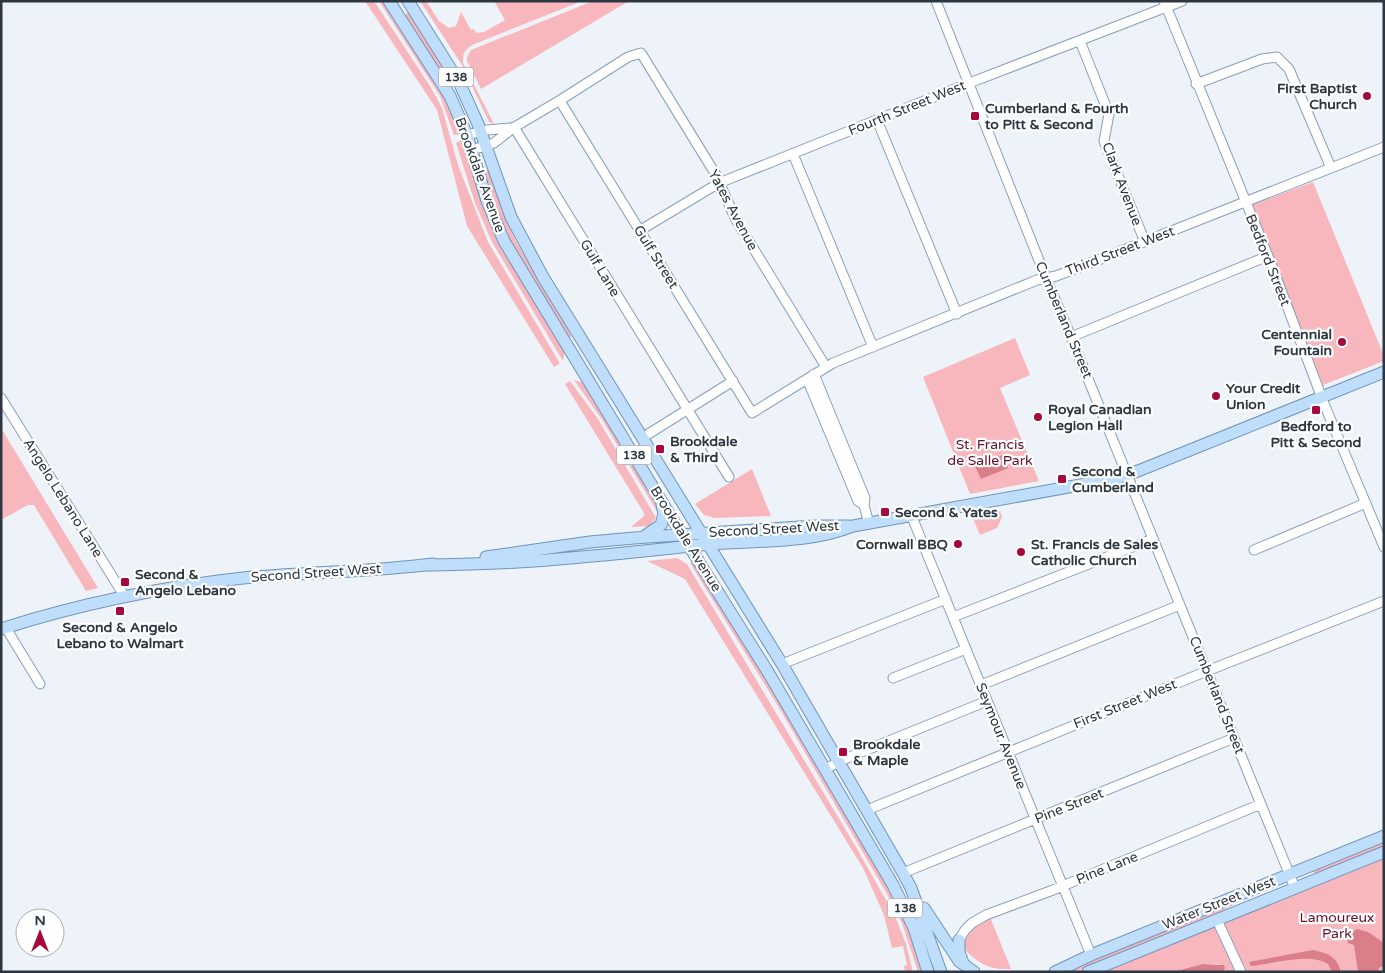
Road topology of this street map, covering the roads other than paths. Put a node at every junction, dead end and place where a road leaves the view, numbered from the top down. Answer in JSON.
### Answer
{"nodes":[{"id":1,"x":389,"y":1,"type":"edge"},
{"id":2,"x":408,"y":1,"type":"edge"},
{"id":3,"x":936,"y":1,"type":"edge"},
{"id":4,"x":1182,"y":1,"type":"edge"},
{"id":5,"x":1165,"y":4,"type":"edge"},
{"id":6,"x":1080,"y":41,"type":"junction"},
{"id":7,"x":969,"y":84,"type":"junction"},
{"id":8,"x":1196,"y":84,"type":"junction"},
{"id":9,"x":560,"y":101,"type":"junction"},
{"id":10,"x":877,"y":120,"type":"junction"},
{"id":11,"x":513,"y":127,"type":"junction"},
{"id":12,"x":480,"y":131,"type":"junction"},
{"id":13,"x":467,"y":135,"type":"junction"},
{"id":14,"x":485,"y":146,"type":"junction"},
{"id":15,"x":1384,"y":148,"type":"edge"},
{"id":16,"x":472,"y":150,"type":"junction"},
{"id":17,"x":793,"y":154,"type":"junction"},
{"id":18,"x":1331,"y":168,"type":"junction"},
{"id":19,"x":719,"y":183,"type":"junction"},
{"id":20,"x":1245,"y":202,"type":"junction"},
{"id":21,"x":639,"y":231,"type":"junction"},
{"id":22,"x":1145,"y":242,"type":"junction"},
{"id":23,"x":1268,"y":256,"type":"junction"},
{"id":24,"x":1046,"y":278,"type":"junction"},
{"id":25,"x":957,"y":314,"type":"junction"},
{"id":26,"x":1072,"y":337,"type":"junction"},
{"id":27,"x":873,"y":347,"type":"junction"},
{"id":28,"x":591,"y":356,"type":"junction"},
{"id":29,"x":826,"y":367,"type":"junction"},
{"id":30,"x":582,"y":370,"type":"junction"},
{"id":31,"x":1384,"y":372,"type":"edge"},
{"id":32,"x":811,"y":377,"type":"junction"},
{"id":33,"x":733,"y":381,"type":"junction"},
{"id":34,"x":1322,"y":397,"type":"junction"},
{"id":35,"x":1,"y":398,"type":"edge"},
{"id":36,"x":687,"y":410,"type":"junction"},
{"id":37,"x":752,"y":413,"type":"joint"},
{"id":38,"x":642,"y":438,"type":"junction"},
{"id":39,"x":1127,"y":474,"type":"junction"},
{"id":40,"x":729,"y":477,"type":"dead end"},
{"id":41,"x":662,"y":500,"type":"junction"},
{"id":42,"x":1366,"y":503,"type":"junction"},
{"id":43,"x":912,"y":517,"type":"junction"},
{"id":44,"x":869,"y":524,"type":"junction"},
{"id":45,"x":853,"y":526,"type":"junction"},
{"id":46,"x":701,"y":533,"type":"junction"},
{"id":47,"x":682,"y":534,"type":"junction"},
{"id":48,"x":634,"y":538,"type":"junction"},
{"id":49,"x":1153,"y":539,"type":"junction"},
{"id":50,"x":708,"y":545,"type":"junction"},
{"id":51,"x":1384,"y":546,"type":"edge"},
{"id":52,"x":690,"y":547,"type":"junction"},
{"id":53,"x":1254,"y":550,"type":"dead end"},
{"id":54,"x":427,"y":565,"type":"junction"},
{"id":55,"x":125,"y":597,"type":"junction"},
{"id":56,"x":946,"y":599,"type":"junction"},
{"id":57,"x":1384,"y":601,"type":"edge"},
{"id":58,"x":1180,"y":605,"type":"junction"},
{"id":59,"x":954,"y":617,"type":"junction"},
{"id":60,"x":4,"y":629,"type":"edge"},
{"id":61,"x":966,"y":649,"type":"junction"},
{"id":62,"x":782,"y":664,"type":"junction"},
{"id":63,"x":1207,"y":671,"type":"junction"},
{"id":64,"x":893,"y":678,"type":"dead end"},
{"id":65,"x":40,"y":684,"type":"dead end"},
{"id":66,"x":981,"y":685,"type":"junction"},
{"id":67,"x":987,"y":701,"type":"junction"},
{"id":68,"x":1234,"y":738,"type":"junction"},
{"id":69,"x":1008,"y":752,"type":"junction"},
{"id":70,"x":839,"y":762,"type":"junction"},
{"id":71,"x":825,"y":769,"type":"junction"},
{"id":72,"x":1261,"y":804,"type":"junction"},
{"id":73,"x":867,"y":810,"type":"junction"},
{"id":74,"x":1036,"y":820,"type":"junction"},
{"id":75,"x":1384,"y":836,"type":"edge"},
{"id":76,"x":1384,"y":852,"type":"edge"},
{"id":77,"x":903,"y":873,"type":"junction"},
{"id":78,"x":1289,"y":875,"type":"junction"},
{"id":79,"x":1063,"y":886,"type":"junction"},
{"id":80,"x":911,"y":888,"type":"junction"},
{"id":81,"x":1295,"y":888,"type":"junction"},
{"id":82,"x":1217,"y":920,"type":"junction"},
{"id":83,"x":959,"y":940,"type":"joint"},
{"id":84,"x":1091,"y":955,"type":"junction"},
{"id":85,"x":969,"y":969,"type":"edge"},
{"id":86,"x":928,"y":972,"type":"edge"},
{"id":87,"x":941,"y":972,"type":"edge"},
{"id":88,"x":1055,"y":972,"type":"edge"},
{"id":89,"x":1088,"y":972,"type":"edge"},
{"id":90,"x":1241,"y":972,"type":"edge"}],
"edges":[{"from":1,"to":13,"type":"main road","name":"Brookdale Avenue","number":"138"},
{"from":2,"to":12,"type":"main road","name":"Brookdale Avenue","number":"138"},
{"from":3,"to":7,"type":"street","name":"Cumberland Street"},
{"from":4,"to":5,"type":"street","name":"Fourth Street West"},
{"from":5,"to":6,"type":"street","name":"Fourth Street West"},
{"from":5,"to":8,"type":"street","name":"Bedford Street"},
{"from":6,"to":7,"type":"street","name":"Fourth Street West"},
{"from":6,"to":22,"type":"street","name":"Clark Avenue"},
{"from":7,"to":10,"type":"street","name":"Fourth Street West"},
{"from":7,"to":24,"type":"street","name":"Cumberland Street"},
{"from":8,"to":18,"type":"street"},
{"from":8,"to":20,"type":"street","name":"Bedford Street"},
{"from":9,"to":11,"type":"street"},
{"from":9,"to":19,"type":"street","name":"Yates Avenue"},
{"from":9,"to":21,"type":"street","name":"Gulf Street"},
{"from":10,"to":17,"type":"street","name":"Fourth Street West"},
{"from":10,"to":25,"type":"street"},
{"from":11,"to":12,"type":"street"},
{"from":11,"to":14,"type":"street"},
{"from":11,"to":36,"type":"street","name":"Gulf Lane"},
{"from":12,"to":13,"type":"street"},
{"from":12,"to":14,"type":"main road","name":"Brookdale Avenue","number":"138"},
{"from":13,"to":16,"type":"main road","name":"Brookdale Avenue"},
{"from":14,"to":16,"type":"street"},
{"from":14,"to":28,"type":"main road","name":"Brookdale Avenue","number":"138"},
{"from":15,"to":18,"type":"street","name":"Third Street West"},
{"from":16,"to":30,"type":"main road","name":"Brookdale Avenue"},
{"from":17,"to":19,"type":"street","name":"Fourth Street West"},
{"from":17,"to":27,"type":"street"},
{"from":18,"to":20,"type":"street","name":"Third Street West"},
{"from":19,"to":21,"type":"street","name":"Fourth Street West"},
{"from":19,"to":29,"type":"street","name":"Yates Avenue"},
{"from":20,"to":22,"type":"street","name":"Third Street West"},
{"from":20,"to":23,"type":"street","name":"Bedford Street"},
{"from":21,"to":33,"type":"street","name":"Gulf Street"},
{"from":22,"to":24,"type":"street","name":"Third Street West"},
{"from":23,"to":26,"type":"street"},
{"from":23,"to":34,"type":"street","name":"Bedford Street"},
{"from":24,"to":25,"type":"street","name":"Third Street West"},
{"from":24,"to":26,"type":"street","name":"Cumberland Street"},
{"from":25,"to":27,"type":"street","name":"Third Street West"},
{"from":26,"to":39,"type":"street","name":"Cumberland Street"},
{"from":27,"to":29,"type":"street","name":"Third Street West"},
{"from":28,"to":30,"type":"main road"},
{"from":28,"to":38,"type":"main road","name":"Brookdale Avenue"},
{"from":29,"to":32,"type":"street","name":"Third Street West"},
{"from":30,"to":41,"type":"main road","name":"Brookdale Avenue","number":"138"},
{"from":31,"to":34,"type":"main road","name":"Second Street West"},
{"from":32,"to":37,"type":"street","name":"Third Street West"},
{"from":32,"to":44,"type":"street"},
{"from":33,"to":36,"type":"street"},
{"from":33,"to":37,"type":"street","name":"Gulf Street"},
{"from":34,"to":39,"type":"main road","name":"Second Street West"},
{"from":34,"to":42,"type":"street","name":"Bedford Street"},
{"from":35,"to":55,"type":"street","name":"Angelo Lebano Lane"},
{"from":36,"to":38,"type":"street"},
{"from":36,"to":40,"type":"street","name":"Gulf Lane"},
{"from":38,"to":46,"type":"main road","name":"Brookdale Avenue","number":"138"},
{"from":39,"to":43,"type":"main road","name":"Second Street West"},
{"from":39,"to":49,"type":"street","name":"Cumberland Street"},
{"from":41,"to":47,"type":"main road","name":"Brookdale Avenue","number":"138"},
{"from":41,"to":48,"type":"main road"},
{"from":42,"to":51,"type":"street","name":"Bedford Street"},
{"from":42,"to":53,"type":"street"},
{"from":43,"to":44,"type":"main road","name":"Second Street West"},
{"from":43,"to":56,"type":"street","name":"Seymour Avenue"},
{"from":44,"to":45,"type":"main road","name":"Second Street West"},
{"from":45,"to":46,"type":"main road","name":"Second Street West"},
{"from":45,"to":50,"type":"main road","name":"Second Street West"},
{"from":46,"to":47,"type":"main road","name":"Second Street West"},
{"from":46,"to":50,"type":"main road","name":"Brookdale Avenue"},
{"from":47,"to":48,"type":"main road","name":"Second Street West"},
{"from":47,"to":52,"type":"main road","name":"Brookdale Avenue"},
{"from":48,"to":54,"type":"main road","name":"Second Street West"},
{"from":49,"to":58,"type":"street","name":"Cumberland Street"},
{"from":49,"to":59,"type":"street"},
{"from":50,"to":52,"type":"main road","name":"Second Street West"},
{"from":50,"to":62,"type":"main road","name":"Brookdale Avenue","number":"138"},
{"from":52,"to":54,"type":"main road","name":"Second Street West"},
{"from":52,"to":71,"type":"main road","name":"Brookdale Avenue","number":"138"},
{"from":54,"to":55,"type":"main road","name":"Second Street West"},
{"from":55,"to":60,"type":"main road","name":"Second Street West"},
{"from":56,"to":59,"type":"street","name":"Seymour Avenue"},
{"from":56,"to":62,"type":"street"},
{"from":57,"to":63,"type":"street","name":"First Street West"},
{"from":58,"to":63,"type":"street","name":"Cumberland Street"},
{"from":58,"to":66,"type":"street"},
{"from":59,"to":61,"type":"street","name":"Seymour Avenue"},
{"from":60,"to":65,"type":"street"},
{"from":61,"to":64,"type":"street"},
{"from":61,"to":66,"type":"street","name":"Seymour Avenue"},
{"from":62,"to":70,"type":"main road","name":"Brookdale Avenue","number":"138"},
{"from":63,"to":68,"type":"street","name":"Cumberland Street"},
{"from":63,"to":69,"type":"street","name":"First Street West"},
{"from":66,"to":67,"type":"street","name":"Seymour Avenue"},
{"from":67,"to":69,"type":"street","name":"Seymour Avenue"},
{"from":67,"to":70,"type":"street"},
{"from":68,"to":72,"type":"street","name":"Cumberland Street"},
{"from":68,"to":74,"type":"street","name":"Pine Street"},
{"from":69,"to":73,"type":"street","name":"First Street West"},
{"from":69,"to":74,"type":"street","name":"Seymour Avenue"},
{"from":70,"to":71,"type":"street"},
{"from":70,"to":73,"type":"main road","name":"Brookdale Avenue","number":"138"},
{"from":71,"to":86,"type":"main road","name":"Brookdale Avenue","number":"138"},
{"from":72,"to":78,"type":"street","name":"Cumberland Street"},
{"from":72,"to":79,"type":"street","name":"Pine Lane"},
{"from":73,"to":77,"type":"main road","name":"Brookdale Avenue","number":"138"},
{"from":74,"to":77,"type":"street","name":"Pine Street"},
{"from":74,"to":79,"type":"street","name":"Seymour Avenue"},
{"from":75,"to":78,"type":"main road","name":"Water Street West"},
{"from":76,"to":81,"type":"main road","name":"Water Street West"},
{"from":77,"to":80,"type":"main road","name":"Brookdale Avenue","number":"138"},
{"from":78,"to":81,"type":"street","name":"Cumberland Street"},
{"from":78,"to":84,"type":"main road","name":"Water Street West"},
{"from":79,"to":83,"type":"street","name":"Pine Lane"},
{"from":79,"to":84,"type":"street","name":"Seymour Avenue"},
{"from":80,"to":85,"type":"main road"},
{"from":80,"to":87,"type":"main road","name":"Brookdale Avenue","number":"138"},
{"from":81,"to":82,"type":"main road","name":"Water Street West"},
{"from":82,"to":89,"type":"main road","name":"Water Street West"},
{"from":82,"to":90,"type":"street"},
{"from":83,"to":85,"type":"main road"},
{"from":84,"to":88,"type":"main road","name":"Water Street West"}]}
